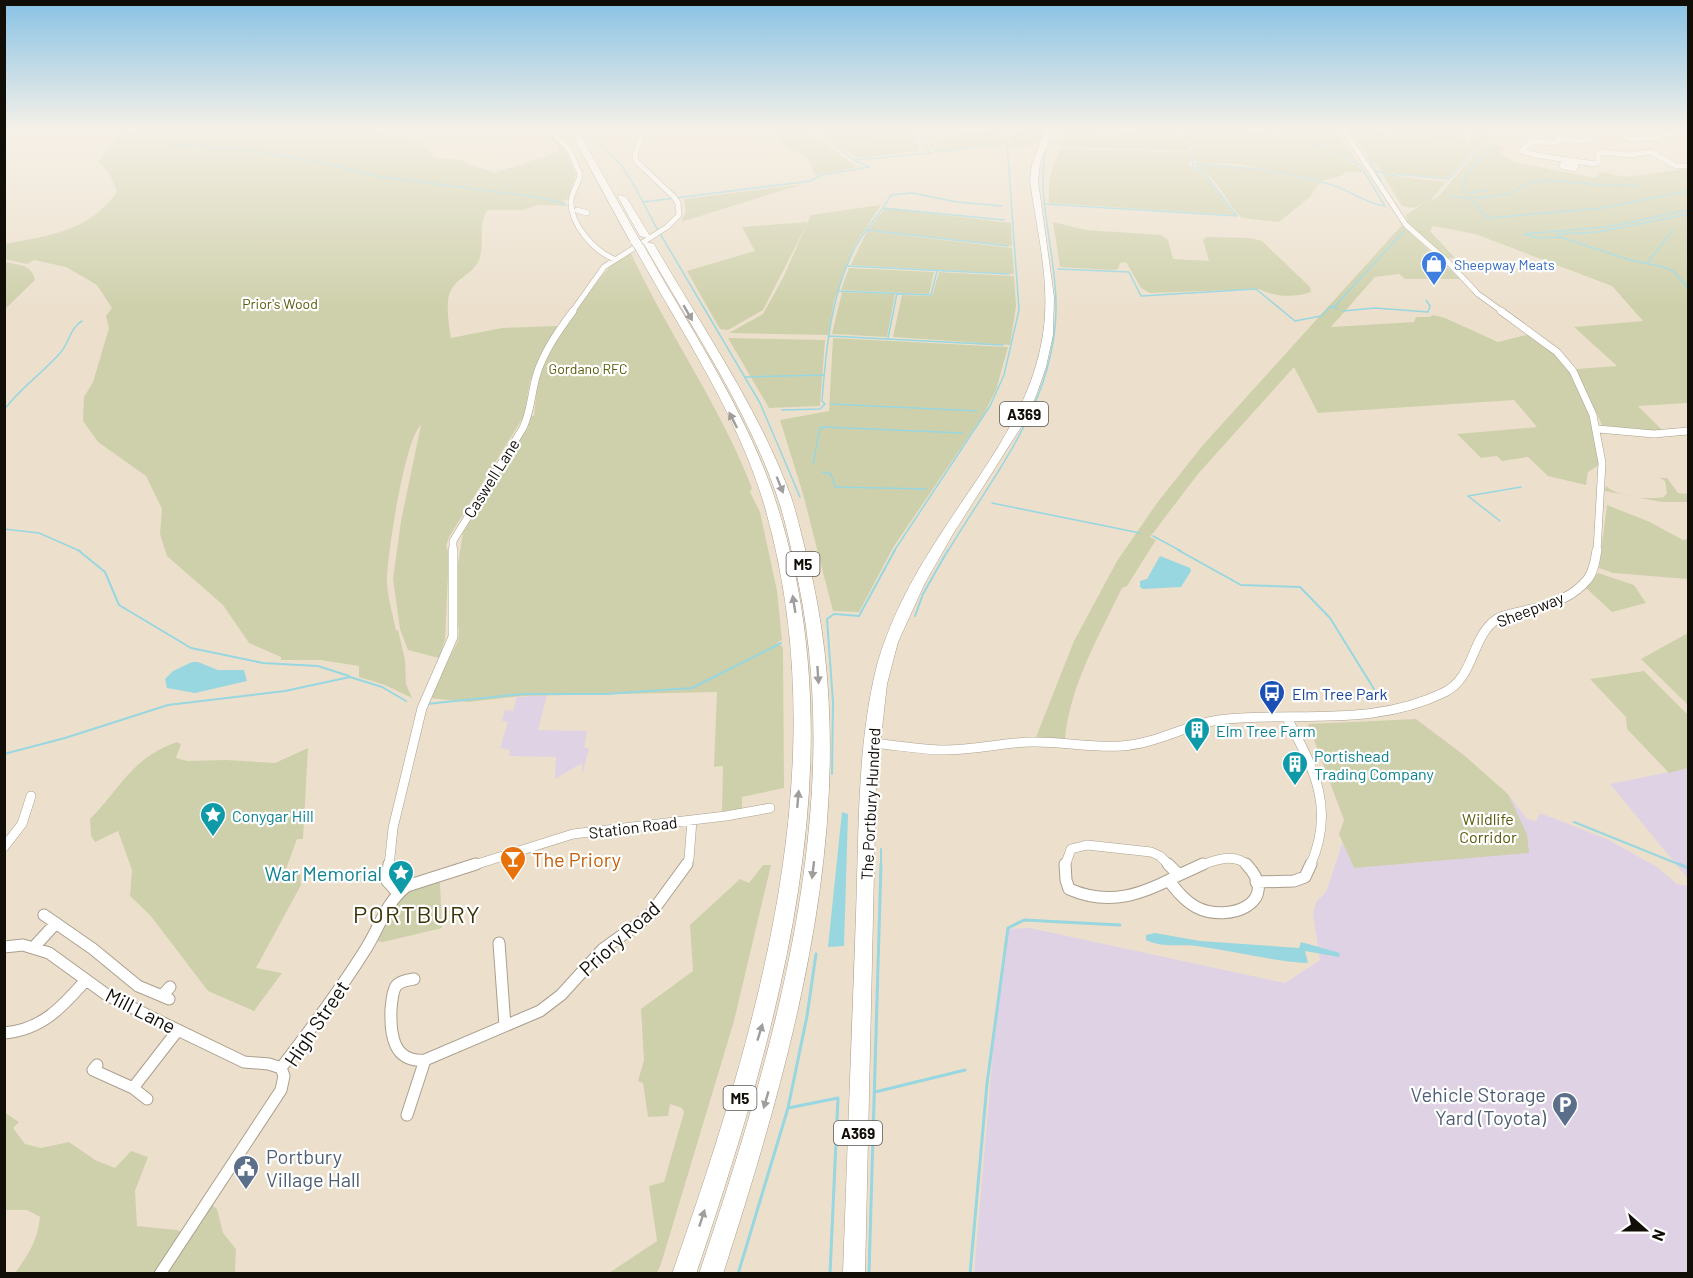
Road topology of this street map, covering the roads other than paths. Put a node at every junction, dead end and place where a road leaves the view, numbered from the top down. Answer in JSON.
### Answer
{"nodes":[{"id":1,"x":575,"y":189,"type":"edge"},
{"id":2,"x":609,"y":189,"type":"edge"},
{"id":3,"x":615,"y":189,"type":"edge"},
{"id":4,"x":665,"y":189,"type":"edge"},
{"id":5,"x":1035,"y":189,"type":"edge"},
{"id":6,"x":1382,"y":189,"type":"edge"},
{"id":7,"x":576,"y":212,"type":"junction"},
{"id":8,"x":586,"y":212,"type":"dead end"},
{"id":9,"x":642,"y":242,"type":"junction"},
{"id":10,"x":614,"y":259,"type":"junction"},
{"id":11,"x":1598,"y":429,"type":"junction"},
{"id":12,"x":1689,"y":431,"type":"edge"},
{"id":13,"x":1287,"y":718,"type":"junction"},
{"id":14,"x":872,"y":743,"type":"junction"},
{"id":15,"x":31,"y":796,"type":"dead end"},
{"id":16,"x":770,"y":808,"type":"dead end"},
{"id":17,"x":692,"y":820,"type":"junction"},
{"id":18,"x":4,"y":847,"type":"edge"},
{"id":19,"x":1180,"y":876,"type":"junction"},
{"id":20,"x":1169,"y":881,"type":"junction"},
{"id":21,"x":1256,"y":882,"type":"junction"},
{"id":22,"x":397,"y":892,"type":"junction"},
{"id":23,"x":44,"y":915,"type":"dead end"},
{"id":24,"x":56,"y":923,"type":"junction"},
{"id":25,"x":499,"y":943,"type":"dead end"},
{"id":26,"x":4,"y":947,"type":"edge"},
{"id":27,"x":34,"y":947,"type":"junction"},
{"id":28,"x":414,"y":979,"type":"dead end"},
{"id":29,"x":87,"y":980,"type":"junction"},
{"id":30,"x":171,"y":987,"type":"dead end"},
{"id":31,"x":505,"y":1026,"type":"junction"},
{"id":32,"x":178,"y":1030,"type":"junction"},
{"id":33,"x":4,"y":1033,"type":"edge"},
{"id":34,"x":425,"y":1060,"type":"junction"},
{"id":35,"x":97,"y":1065,"type":"dead end"},
{"id":36,"x":281,"y":1068,"type":"junction"},
{"id":37,"x":133,"y":1088,"type":"junction"},
{"id":38,"x":147,"y":1099,"type":"dead end"},
{"id":39,"x":407,"y":1115,"type":"dead end"},
{"id":40,"x":159,"y":1274,"type":"edge"},
{"id":41,"x":684,"y":1274,"type":"edge"},
{"id":42,"x":711,"y":1274,"type":"edge"},
{"id":43,"x":854,"y":1274,"type":"edge"}],
"edges":[{"from":1,"to":7,"type":"street"},
{"from":2,"to":9,"type":"highway","number":"M5"},
{"from":3,"to":9,"type":"highway","number":"M5"},
{"from":4,"to":10,"type":"street","name":"Caswell Lane"},
{"from":5,"to":14,"type":"main road","name":"The Portbury Hundred","number":"A369"},
{"from":6,"to":11,"type":"street","name":"Sheepway"},
{"from":7,"to":8,"type":"street"},
{"from":7,"to":10,"type":"street"},
{"from":41,"to":9,"type":"highway","number":"M5","one_way":true},
{"from":9,"to":42,"type":"highway","number":"M5","one_way":true},
{"from":10,"to":22,"type":"street","name":"Caswell Lane"},
{"from":11,"to":12,"type":"street"},
{"from":11,"to":13,"type":"street","name":"Sheepway"},
{"from":13,"to":14,"type":"street","name":"Sheepway"},
{"from":13,"to":21,"type":"street"},
{"from":14,"to":43,"type":"main road","name":"The Portbury Hundred","number":"A369"},
{"from":15,"to":18,"type":"street"},
{"from":16,"to":17,"type":"street","name":"Station Road"},
{"from":17,"to":22,"type":"street","name":"Station Road"},
{"from":17,"to":31,"type":"street","name":"Priory Road"},
{"from":19,"to":20,"type":"street"},
{"from":19,"to":20,"type":"street"},
{"from":19,"to":21,"type":"street"},
{"from":20,"to":21,"type":"street"},
{"from":22,"to":36,"type":"street","name":"High Street"},
{"from":23,"to":24,"type":"street"},
{"from":24,"to":27,"type":"street"},
{"from":24,"to":30,"type":"street"},
{"from":25,"to":31,"type":"street"},
{"from":26,"to":27,"type":"street","name":"Mill Lane"},
{"from":27,"to":29,"type":"street","name":"Mill Lane"},
{"from":28,"to":34,"type":"street"},
{"from":29,"to":32,"type":"street","name":"Mill Lane"},
{"from":29,"to":33,"type":"street"},
{"from":31,"to":34,"type":"street","name":"Priory Road"},
{"from":32,"to":36,"type":"street","name":"Mill Lane"},
{"from":32,"to":37,"type":"street"},
{"from":34,"to":39,"type":"street"},
{"from":35,"to":37,"type":"street"},
{"from":36,"to":40,"type":"street","name":"High Street"},
{"from":37,"to":38,"type":"street"}]}
